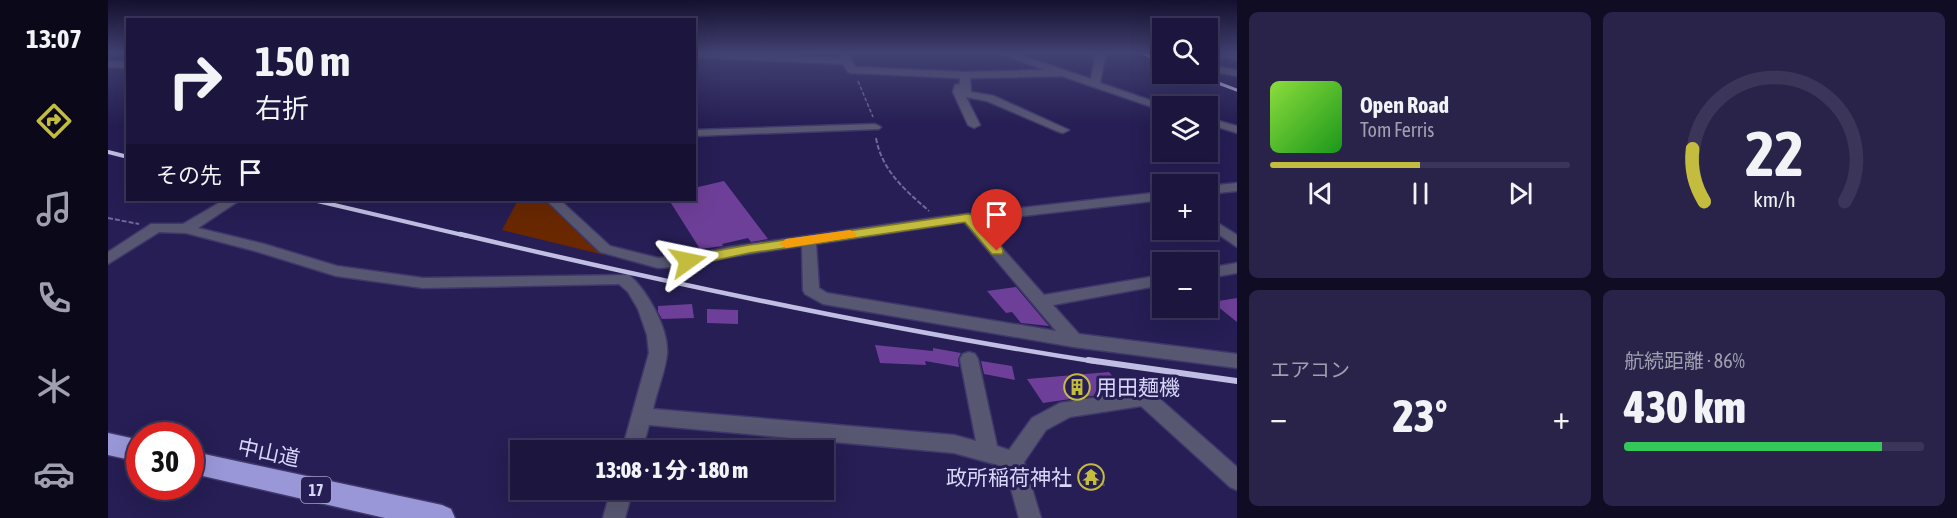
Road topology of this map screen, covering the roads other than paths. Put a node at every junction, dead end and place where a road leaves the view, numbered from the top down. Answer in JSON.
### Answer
{"nodes":[{"id":1,"x":962,"y":76,"type":"edge"},
{"id":2,"x":962,"y":76,"type":"edge"},
{"id":3,"x":1071,"y":76,"type":"edge"},
{"id":4,"x":1097,"y":76,"type":"edge"},
{"id":5,"x":1095,"y":85,"type":"junction"},
{"id":6,"x":1152,"y":104,"type":"edge"},
{"id":7,"x":974,"y":125,"type":"dead end"},
{"id":8,"x":875,"y":128,"type":"road end"},
{"id":9,"x":1232,"y":129,"type":"edge"},
{"id":10,"x":1063,"y":130,"type":"dead end"},
{"id":11,"x":696,"y":133,"type":"edge"},
{"id":12,"x":1237,"y":135,"type":"edge"},
{"id":13,"x":1237,"y":186,"type":"edge"},
{"id":14,"x":1218,"y":189,"type":"edge"},
{"id":15,"x":1152,"y":197,"type":"edge"},
{"id":16,"x":231,"y":201,"type":"edge"},
{"id":17,"x":555,"y":201,"type":"edge"},
{"id":18,"x":968,"y":218,"type":"junction"},
{"id":19,"x":1218,"y":228,"type":"edge"},
{"id":20,"x":186,"y":230,"type":"junction"},
{"id":21,"x":809,"y":240,"type":"junction"},
{"id":22,"x":1237,"y":242,"type":"edge"},
{"id":23,"x":636,"y":258,"type":"junction"},
{"id":24,"x":108,"y":259,"type":"edge"},
{"id":25,"x":1237,"y":268,"type":"edge"},
{"id":26,"x":1218,"y":271,"type":"edge"},
{"id":27,"x":623,"y":279,"type":"junction"},
{"id":28,"x":1152,"y":282,"type":"edge"},
{"id":29,"x":1040,"y":301,"type":"junction"},
{"id":30,"x":1074,"y":340,"type":"junction"},
{"id":31,"x":969,"y":359,"type":"dead end"},
{"id":32,"x":1237,"y":361,"type":"edge"},
{"id":33,"x":641,"y":416,"type":"junction"},
{"id":34,"x":635,"y":440,"type":"edge"},
{"id":35,"x":108,"y":444,"type":"edge"},
{"id":36,"x":126,"y":448,"type":"edge"},
{"id":37,"x":988,"y":453,"type":"junction"},
{"id":38,"x":1013,"y":462,"type":"junction"},
{"id":39,"x":204,"y":465,"type":"edge"},
{"id":40,"x":1237,"y":480,"type":"edge"},
{"id":41,"x":619,"y":500,"type":"edge"},
{"id":42,"x":442,"y":518,"type":"edge"},
{"id":43,"x":614,"y":518,"type":"edge"},
{"id":44,"x":1030,"y":518,"type":"edge"}],
"edges":[{"from":1,"to":7,"type":"street"},
{"from":2,"to":10,"type":"street"},
{"from":3,"to":5,"type":"street"},
{"from":4,"to":5,"type":"street"},
{"from":5,"to":6,"type":"street"},
{"from":8,"to":11,"type":"street"},
{"from":9,"to":12,"type":"street"},
{"from":13,"to":14,"type":"street"},
{"from":15,"to":18,"type":"street"},
{"from":16,"to":20,"type":"street"},
{"from":17,"to":23,"type":"street"},
{"from":18,"to":21,"type":"street"},
{"from":18,"to":29,"type":"street"},
{"from":19,"to":22,"type":"street"},
{"from":20,"to":24,"type":"street"},
{"from":20,"to":27,"type":"street"},
{"from":21,"to":23,"type":"street"},
{"from":21,"to":30,"type":"street"},
{"from":23,"to":27,"type":"street"},
{"from":25,"to":26,"type":"street"},
{"from":27,"to":33,"type":"street"},
{"from":28,"to":29,"type":"street"},
{"from":29,"to":30,"type":"street"},
{"from":30,"to":32,"type":"street"},
{"from":31,"to":37,"type":"street"},
{"from":33,"to":34,"type":"street"},
{"from":33,"to":37,"type":"street"},
{"from":35,"to":36,"type":"highway"},
{"from":37,"to":38,"type":"street"},
{"from":38,"to":40,"type":"street"},
{"from":38,"to":44,"type":"street"},
{"from":39,"to":42,"type":"highway","name":"中山道","number":"17"},
{"from":41,"to":43,"type":"street"}]}
